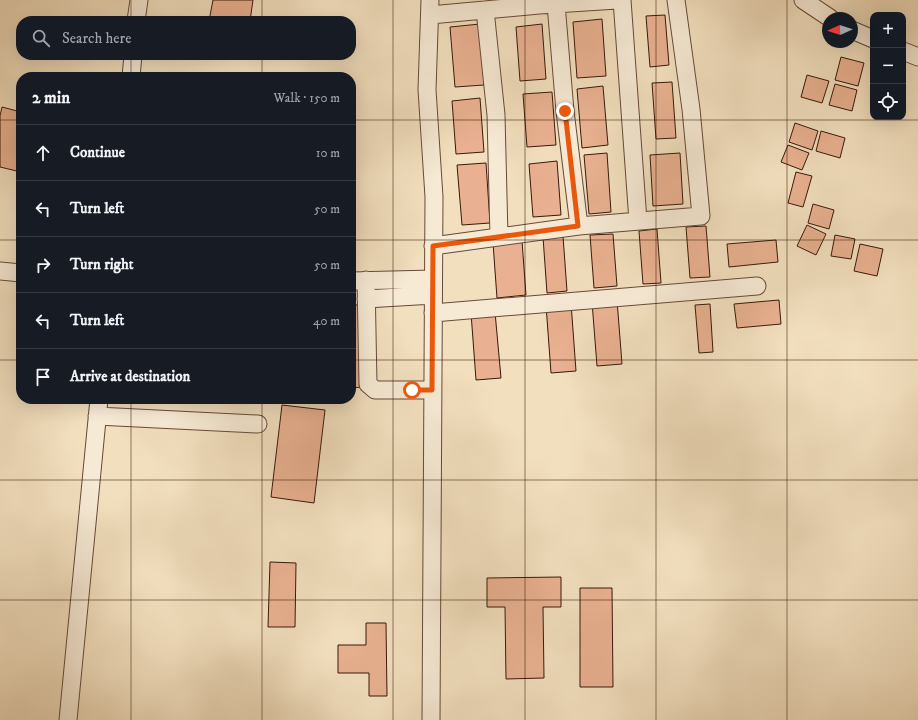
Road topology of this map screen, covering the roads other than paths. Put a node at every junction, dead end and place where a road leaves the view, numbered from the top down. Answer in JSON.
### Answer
{"nodes":[{"id":1,"x":139,"y":0,"type":"edge"},
{"id":2,"x":617,"y":0,"type":"edge"},
{"id":3,"x":622,"y":0,"type":"edge"},
{"id":4,"x":676,"y":0,"type":"edge"},
{"id":5,"x":804,"y":0,"type":"edge"},
{"id":6,"x":556,"y":4,"type":"junction"},
{"id":7,"x":430,"y":8,"type":"edge"},
{"id":8,"x":485,"y":10,"type":"junction"},
{"id":9,"x":822,"y":12,"type":"edge"},
{"id":10,"x":137,"y":16,"type":"edge"},
{"id":11,"x":858,"y":33,"type":"edge"},
{"id":12,"x":870,"y":38,"type":"edge"},
{"id":13,"x":906,"y":53,"type":"edge"},
{"id":14,"x":918,"y":58,"type":"edge"},
{"id":15,"x":133,"y":60,"type":"edge"},
{"id":16,"x":131,"y":72,"type":"edge"},
{"id":17,"x":638,"y":221,"type":"junction"},
{"id":18,"x":578,"y":226,"type":"junction"},
{"id":19,"x":499,"y":237,"type":"junction"},
{"id":20,"x":433,"y":246,"type":"junction"},
{"id":21,"x":0,"y":271,"type":"edge"},
{"id":22,"x":16,"y":273,"type":"edge"},
{"id":23,"x":358,"y":280,"type":"edge"},
{"id":24,"x":757,"y":286,"type":"dead end"},
{"id":25,"x":433,"y":287,"type":"junction"},
{"id":26,"x":366,"y":300,"type":"junction"},
{"id":27,"x":433,"y":313,"type":"junction"},
{"id":28,"x":432,"y":390,"type":"junction"},
{"id":29,"x":98,"y":404,"type":"edge"},
{"id":30,"x":97,"y":416,"type":"junction"},
{"id":31,"x":258,"y":424,"type":"dead end"},
{"id":32,"x":68,"y":720,"type":"edge"},
{"id":33,"x":431,"y":720,"type":"edge"}],
"edges":[{"from":1,"to":10,"type":"street"},
{"from":2,"to":6,"type":"street"},
{"from":3,"to":17,"type":"street"},
{"from":4,"to":17,"type":"street"},
{"from":5,"to":9,"type":"street"},
{"from":6,"to":8,"type":"street"},
{"from":6,"to":18,"type":"street"},
{"from":7,"to":8,"type":"street"},
{"from":7,"to":20,"type":"street"},
{"from":8,"to":19,"type":"street"},
{"from":11,"to":12,"type":"street"},
{"from":13,"to":14,"type":"street"},
{"from":15,"to":16,"type":"street"},
{"from":17,"to":18,"type":"street"},
{"from":18,"to":19,"type":"street"},
{"from":19,"to":20,"type":"street"},
{"from":20,"to":25,"type":"street"},
{"from":21,"to":22,"type":"street"},
{"from":23,"to":25,"type":"street"},
{"from":23,"to":26,"type":"street"},
{"from":24,"to":27,"type":"street"},
{"from":25,"to":26,"type":"street"},
{"from":25,"to":27,"type":"street"},
{"from":26,"to":28,"type":"street"},
{"from":27,"to":28,"type":"street"},
{"from":28,"to":33,"type":"street"},
{"from":29,"to":30,"type":"street"},
{"from":30,"to":31,"type":"street"},
{"from":30,"to":32,"type":"street"}]}
